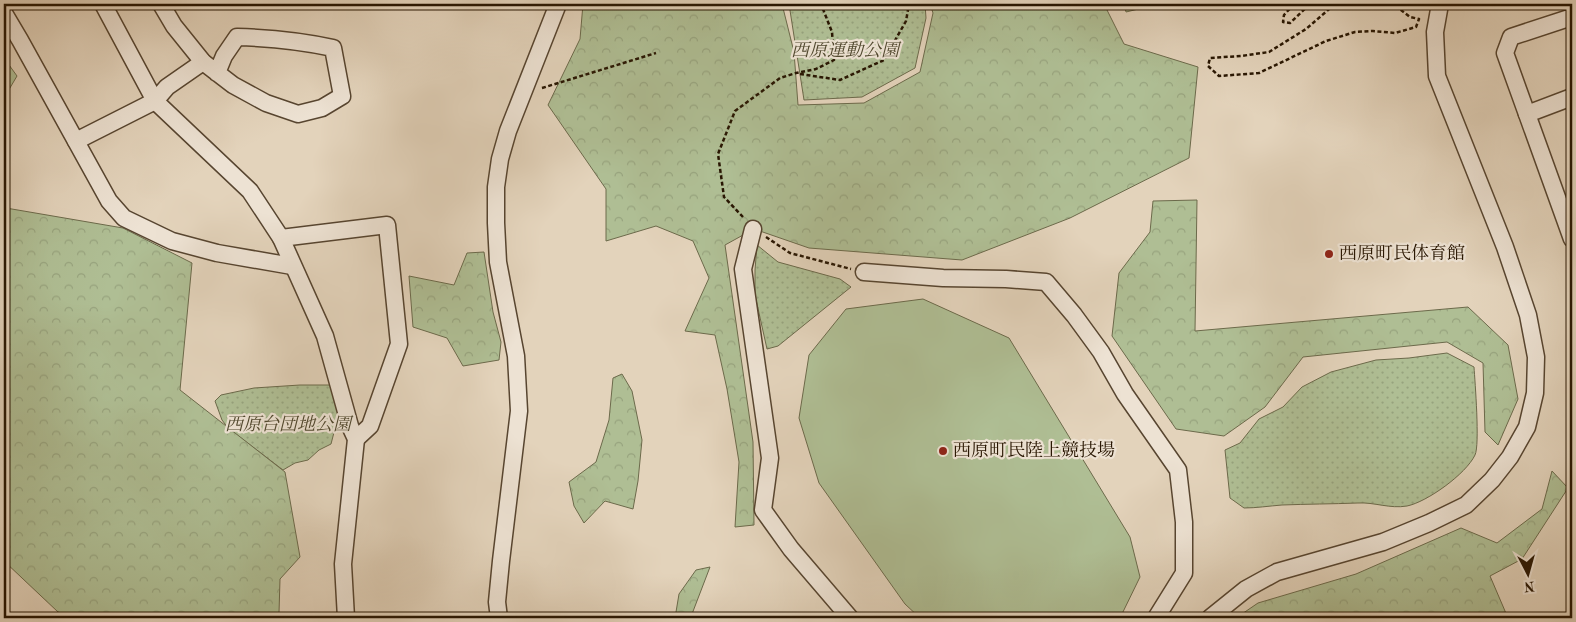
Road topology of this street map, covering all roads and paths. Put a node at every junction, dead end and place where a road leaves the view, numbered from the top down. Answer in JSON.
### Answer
{"nodes":[{"id":1,"x":103,"y":4,"type":"edge"},
{"id":2,"x":161,"y":4,"type":"edge"},
{"id":3,"x":558,"y":4,"type":"edge"},
{"id":4,"x":821,"y":4,"type":"edge"},
{"id":5,"x":909,"y":4,"type":"edge"},
{"id":6,"x":1294,"y":4,"type":"edge"},
{"id":7,"x":1310,"y":4,"type":"edge"},
{"id":8,"x":1335,"y":4,"type":"edge"},
{"id":9,"x":1393,"y":4,"type":"edge"},
{"id":10,"x":1440,"y":4,"type":"edge"},
{"id":11,"x":4,"y":14,"type":"edge"},
{"id":12,"x":1572,"y":16,"type":"edge"},
{"id":13,"x":656,"y":53,"type":"dead end"},
{"id":14,"x":203,"y":62,"type":"junction"},
{"id":15,"x":217,"y":73,"type":"junction"},
{"id":16,"x":796,"y":73,"type":"junction"},
{"id":17,"x":523,"y":92,"type":"junction"},
{"id":18,"x":1572,"y":97,"type":"edge"},
{"id":19,"x":154,"y":101,"type":"junction"},
{"id":20,"x":1527,"y":114,"type":"junction"},
{"id":21,"x":76,"y":141,"type":"junction"},
{"id":22,"x":754,"y":229,"type":"junction"},
{"id":23,"x":281,"y":238,"type":"junction"},
{"id":24,"x":1572,"y":239,"type":"edge"},
{"id":25,"x":292,"y":266,"type":"junction"},
{"id":26,"x":864,"y":272,"type":"joint"},
{"id":27,"x":356,"y":439,"type":"junction"},
{"id":28,"x":346,"y":618,"type":"edge"},
{"id":29,"x":499,"y":618,"type":"edge"},
{"id":30,"x":850,"y":618,"type":"edge"},
{"id":31,"x":1156,"y":618,"type":"edge"},
{"id":32,"x":1210,"y":618,"type":"edge"}],
"edges":[{"from":1,"to":19,"type":"street"},
{"from":2,"to":14,"type":"street"},
{"from":3,"to":17,"type":"street"},
{"from":4,"to":16,"type":"path"},
{"from":5,"to":16,"type":"path"},
{"from":6,"to":7,"type":"path"},
{"from":8,"to":9,"type":"path"},
{"from":10,"to":32,"type":"street"},
{"from":11,"to":21,"type":"street"},
{"from":12,"to":20,"type":"street"},
{"from":13,"to":17,"type":"path"},
{"from":14,"to":15,"type":"street"},
{"from":14,"to":19,"type":"street"},
{"from":15,"to":15,"type":"street"},
{"from":16,"to":22,"type":"path"},
{"from":17,"to":29,"type":"street"},
{"from":18,"to":20,"type":"street"},
{"from":19,"to":21,"type":"street"},
{"from":19,"to":23,"type":"street"},
{"from":20,"to":24,"type":"street"},
{"from":21,"to":25,"type":"street"},
{"from":22,"to":26,"type":"path"},
{"from":22,"to":30,"type":"street"},
{"from":23,"to":25,"type":"street"},
{"from":23,"to":27,"type":"street"},
{"from":25,"to":27,"type":"street"},
{"from":26,"to":31,"type":"street"},
{"from":27,"to":28,"type":"street"}]}
